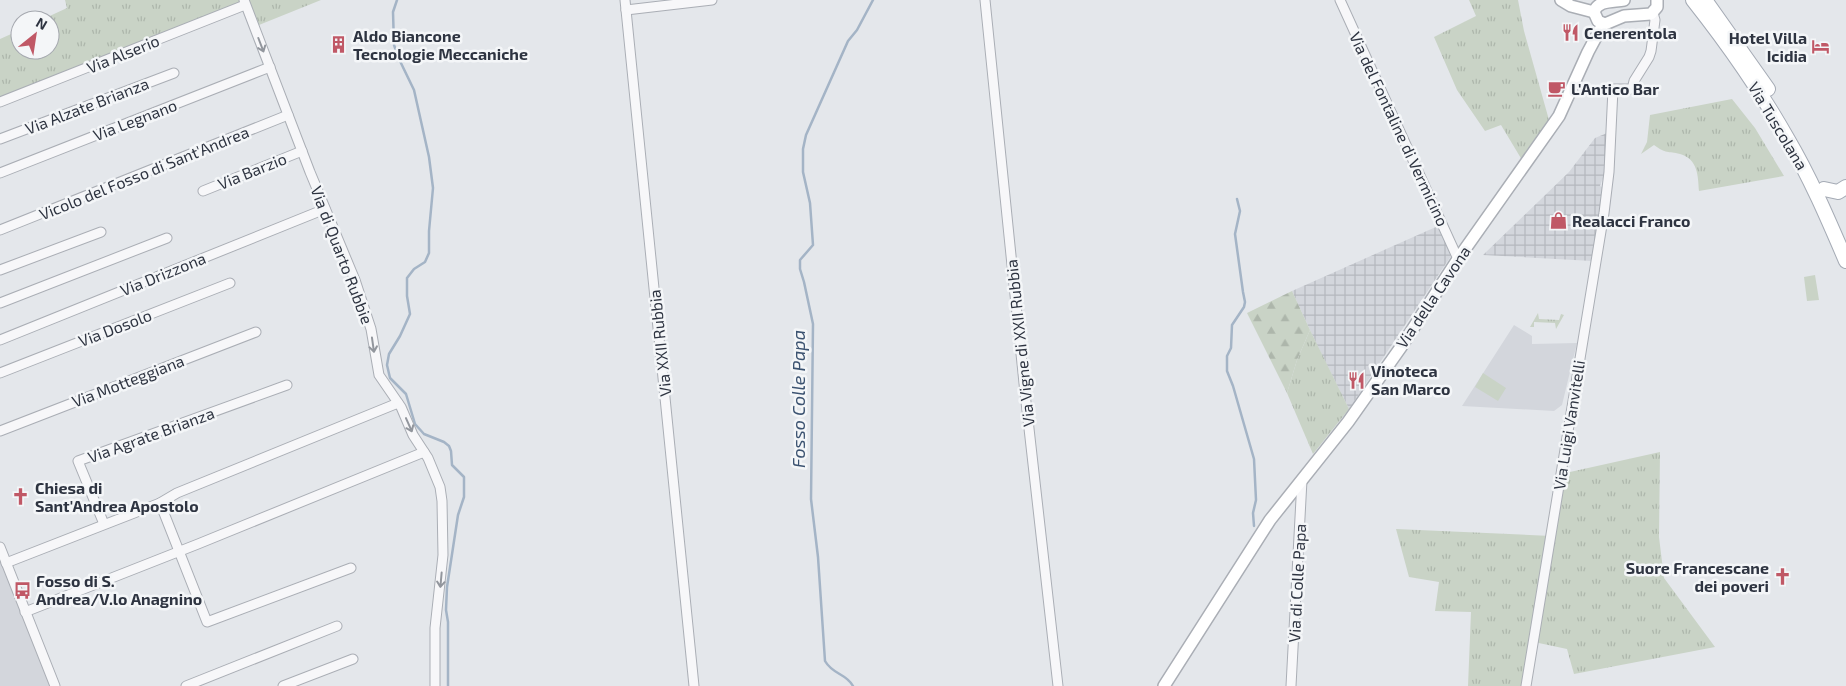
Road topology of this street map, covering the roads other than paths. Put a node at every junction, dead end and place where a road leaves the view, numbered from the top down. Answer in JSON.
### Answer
{"nodes":[{"id":1,"x":626,"y":0,"type":"edge"},
{"id":2,"x":712,"y":0,"type":"edge"},
{"id":3,"x":984,"y":0,"type":"edge"},
{"id":4,"x":1340,"y":0,"type":"edge"},
{"id":5,"x":1561,"y":0,"type":"edge"},
{"id":6,"x":1586,"y":0,"type":"edge"},
{"id":7,"x":1624,"y":0,"type":"edge"},
{"id":8,"x":1657,"y":0,"type":"edge"},
{"id":9,"x":1697,"y":1,"type":"edge"},
{"id":10,"x":245,"y":2,"type":"edge"},
{"id":11,"x":1595,"y":8,"type":"junction"},
{"id":12,"x":626,"y":10,"type":"junction"},
{"id":13,"x":1653,"y":13,"type":"junction"},
{"id":14,"x":1641,"y":15,"type":"junction"},
{"id":15,"x":1603,"y":24,"type":"junction"},
{"id":16,"x":1653,"y":32,"type":"junction"},
{"id":17,"x":270,"y":68,"type":"junction"},
{"id":18,"x":174,"y":73,"type":"dead end"},
{"id":19,"x":0,"y":102,"type":"edge"},
{"id":20,"x":288,"y":115,"type":"junction"},
{"id":21,"x":0,"y":139,"type":"edge"},
{"id":22,"x":302,"y":151,"type":"junction"},
{"id":23,"x":0,"y":173,"type":"edge"},
{"id":24,"x":1846,"y":188,"type":"edge"},
{"id":25,"x":1824,"y":189,"type":"junction"},
{"id":26,"x":203,"y":191,"type":"dead end"},
{"id":27,"x":325,"y":209,"type":"junction"},
{"id":28,"x":0,"y":230,"type":"edge"},
{"id":29,"x":101,"y":232,"type":"dead end"},
{"id":30,"x":167,"y":238,"type":"dead end"},
{"id":31,"x":1846,"y":240,"type":"edge"},
{"id":32,"x":1458,"y":259,"type":"junction"},
{"id":33,"x":1846,"y":261,"type":"edge"},
{"id":34,"x":0,"y":270,"type":"edge"},
{"id":35,"x":230,"y":283,"type":"dead end"},
{"id":36,"x":0,"y":303,"type":"edge"},
{"id":37,"x":256,"y":332,"type":"dead end"},
{"id":38,"x":0,"y":340,"type":"edge"},
{"id":39,"x":0,"y":373,"type":"edge"},
{"id":40,"x":287,"y":385,"type":"dead end"},
{"id":41,"x":398,"y":403,"type":"junction"},
{"id":42,"x":0,"y":431,"type":"edge"},
{"id":43,"x":424,"y":452,"type":"junction"},
{"id":44,"x":1302,"y":480,"type":"junction"},
{"id":45,"x":160,"y":503,"type":"junction"},
{"id":46,"x":104,"y":524,"type":"junction"},
{"id":47,"x":0,"y":547,"type":"edge"},
{"id":48,"x":179,"y":552,"type":"junction"},
{"id":49,"x":6,"y":563,"type":"junction"},
{"id":50,"x":351,"y":568,"type":"dead end"},
{"id":51,"x":25,"y":612,"type":"junction"},
{"id":52,"x":337,"y":626,"type":"dead end"},
{"id":53,"x":353,"y":659,"type":"dead end"},
{"id":54,"x":55,"y":686,"type":"edge"},
{"id":55,"x":186,"y":686,"type":"edge"},
{"id":56,"x":283,"y":686,"type":"edge"},
{"id":57,"x":435,"y":686,"type":"edge"},
{"id":58,"x":694,"y":686,"type":"edge"},
{"id":59,"x":1058,"y":686,"type":"edge"},
{"id":60,"x":1164,"y":686,"type":"edge"},
{"id":61,"x":1291,"y":686,"type":"edge"},
{"id":62,"x":1526,"y":686,"type":"edge"}],
"edges":[{"from":1,"to":12,"type":"street","name":"Via XXII Rubbia"},
{"from":2,"to":12,"type":"street"},
{"from":3,"to":59,"type":"street","name":"Via Vigne di XXII Rubbia"},
{"from":4,"to":32,"type":"street","name":"Via del Fontaline di Vermicino"},
{"from":5,"to":11,"type":"main road"},
{"from":6,"to":11,"type":"main road"},
{"from":7,"to":11,"type":"main road"},
{"from":8,"to":13,"type":"main road"},
{"from":9,"to":25,"type":"main road","name":"Via Tuscolana"},
{"from":9,"to":33,"type":"main road","name":"Via Tuscolana"},
{"from":10,"to":17,"type":"street","name":"Via di Quarto Rubbie","one_way":true},
{"from":10,"to":19,"type":"street","name":"Via Alserio"},
{"from":11,"to":15,"type":"main road"},
{"from":12,"to":58,"type":"street","name":"Via XXII Rubbia"},
{"from":13,"to":14,"type":"main road"},
{"from":13,"to":16,"type":"street"},
{"from":14,"to":15,"type":"main road"},
{"from":14,"to":16,"type":"street"},
{"from":15,"to":32,"type":"main road","name":"Via della Cavona"},
{"from":16,"to":62,"type":"street","name":"Via Luigi Vanvitelli"},
{"from":17,"to":20,"type":"street","name":"Via di Quarto Rubbie"},
{"from":17,"to":23,"type":"street","name":"Via Legnano"},
{"from":18,"to":21,"type":"street","name":"Via Alzate Brianza"},
{"from":20,"to":22,"type":"street","name":"Via di Quarto Rubbie"},
{"from":20,"to":28,"type":"street","name":"Vicolo del Fosso di Sant'Andrea"},
{"from":22,"to":26,"type":"street","name":"Via Barzio"},
{"from":22,"to":27,"type":"street","name":"Via di Quarto Rubbie"},
{"from":24,"to":25,"type":"main road"},
{"from":25,"to":31,"type":"main road","name":"Via Tuscolana"},
{"from":27,"to":38,"type":"street","name":"Via Drizzona"},
{"from":27,"to":41,"type":"street","name":"Via di Quarto Rubbie","one_way":true},
{"from":29,"to":34,"type":"street"},
{"from":30,"to":36,"type":"street"},
{"from":32,"to":44,"type":"main road","name":"Via della Cavona"},
{"from":35,"to":39,"type":"street","name":"Via Dosolo"},
{"from":37,"to":42,"type":"street","name":"Via Motteggiana"},
{"from":40,"to":46,"type":"street","name":"Via Agrate Brianza"},
{"from":41,"to":43,"type":"street","name":"Via di Quarto Rubbie","one_way":true},
{"from":41,"to":45,"type":"street"},
{"from":43,"to":48,"type":"street"},
{"from":43,"to":57,"type":"street","name":"Via di Quarto Rubbie","one_way":true},
{"from":44,"to":60,"type":"main road","name":"Via della Cavona"},
{"from":44,"to":61,"type":"street","name":"Via di Colle Papa"},
{"from":45,"to":46,"type":"street"},
{"from":45,"to":48,"type":"street"},
{"from":46,"to":49,"type":"street"},
{"from":47,"to":49,"type":"street"},
{"from":48,"to":50,"type":"street"},
{"from":48,"to":51,"type":"street"},
{"from":49,"to":51,"type":"street"},
{"from":51,"to":54,"type":"street"},
{"from":52,"to":55,"type":"street"},
{"from":53,"to":56,"type":"street"}]}
